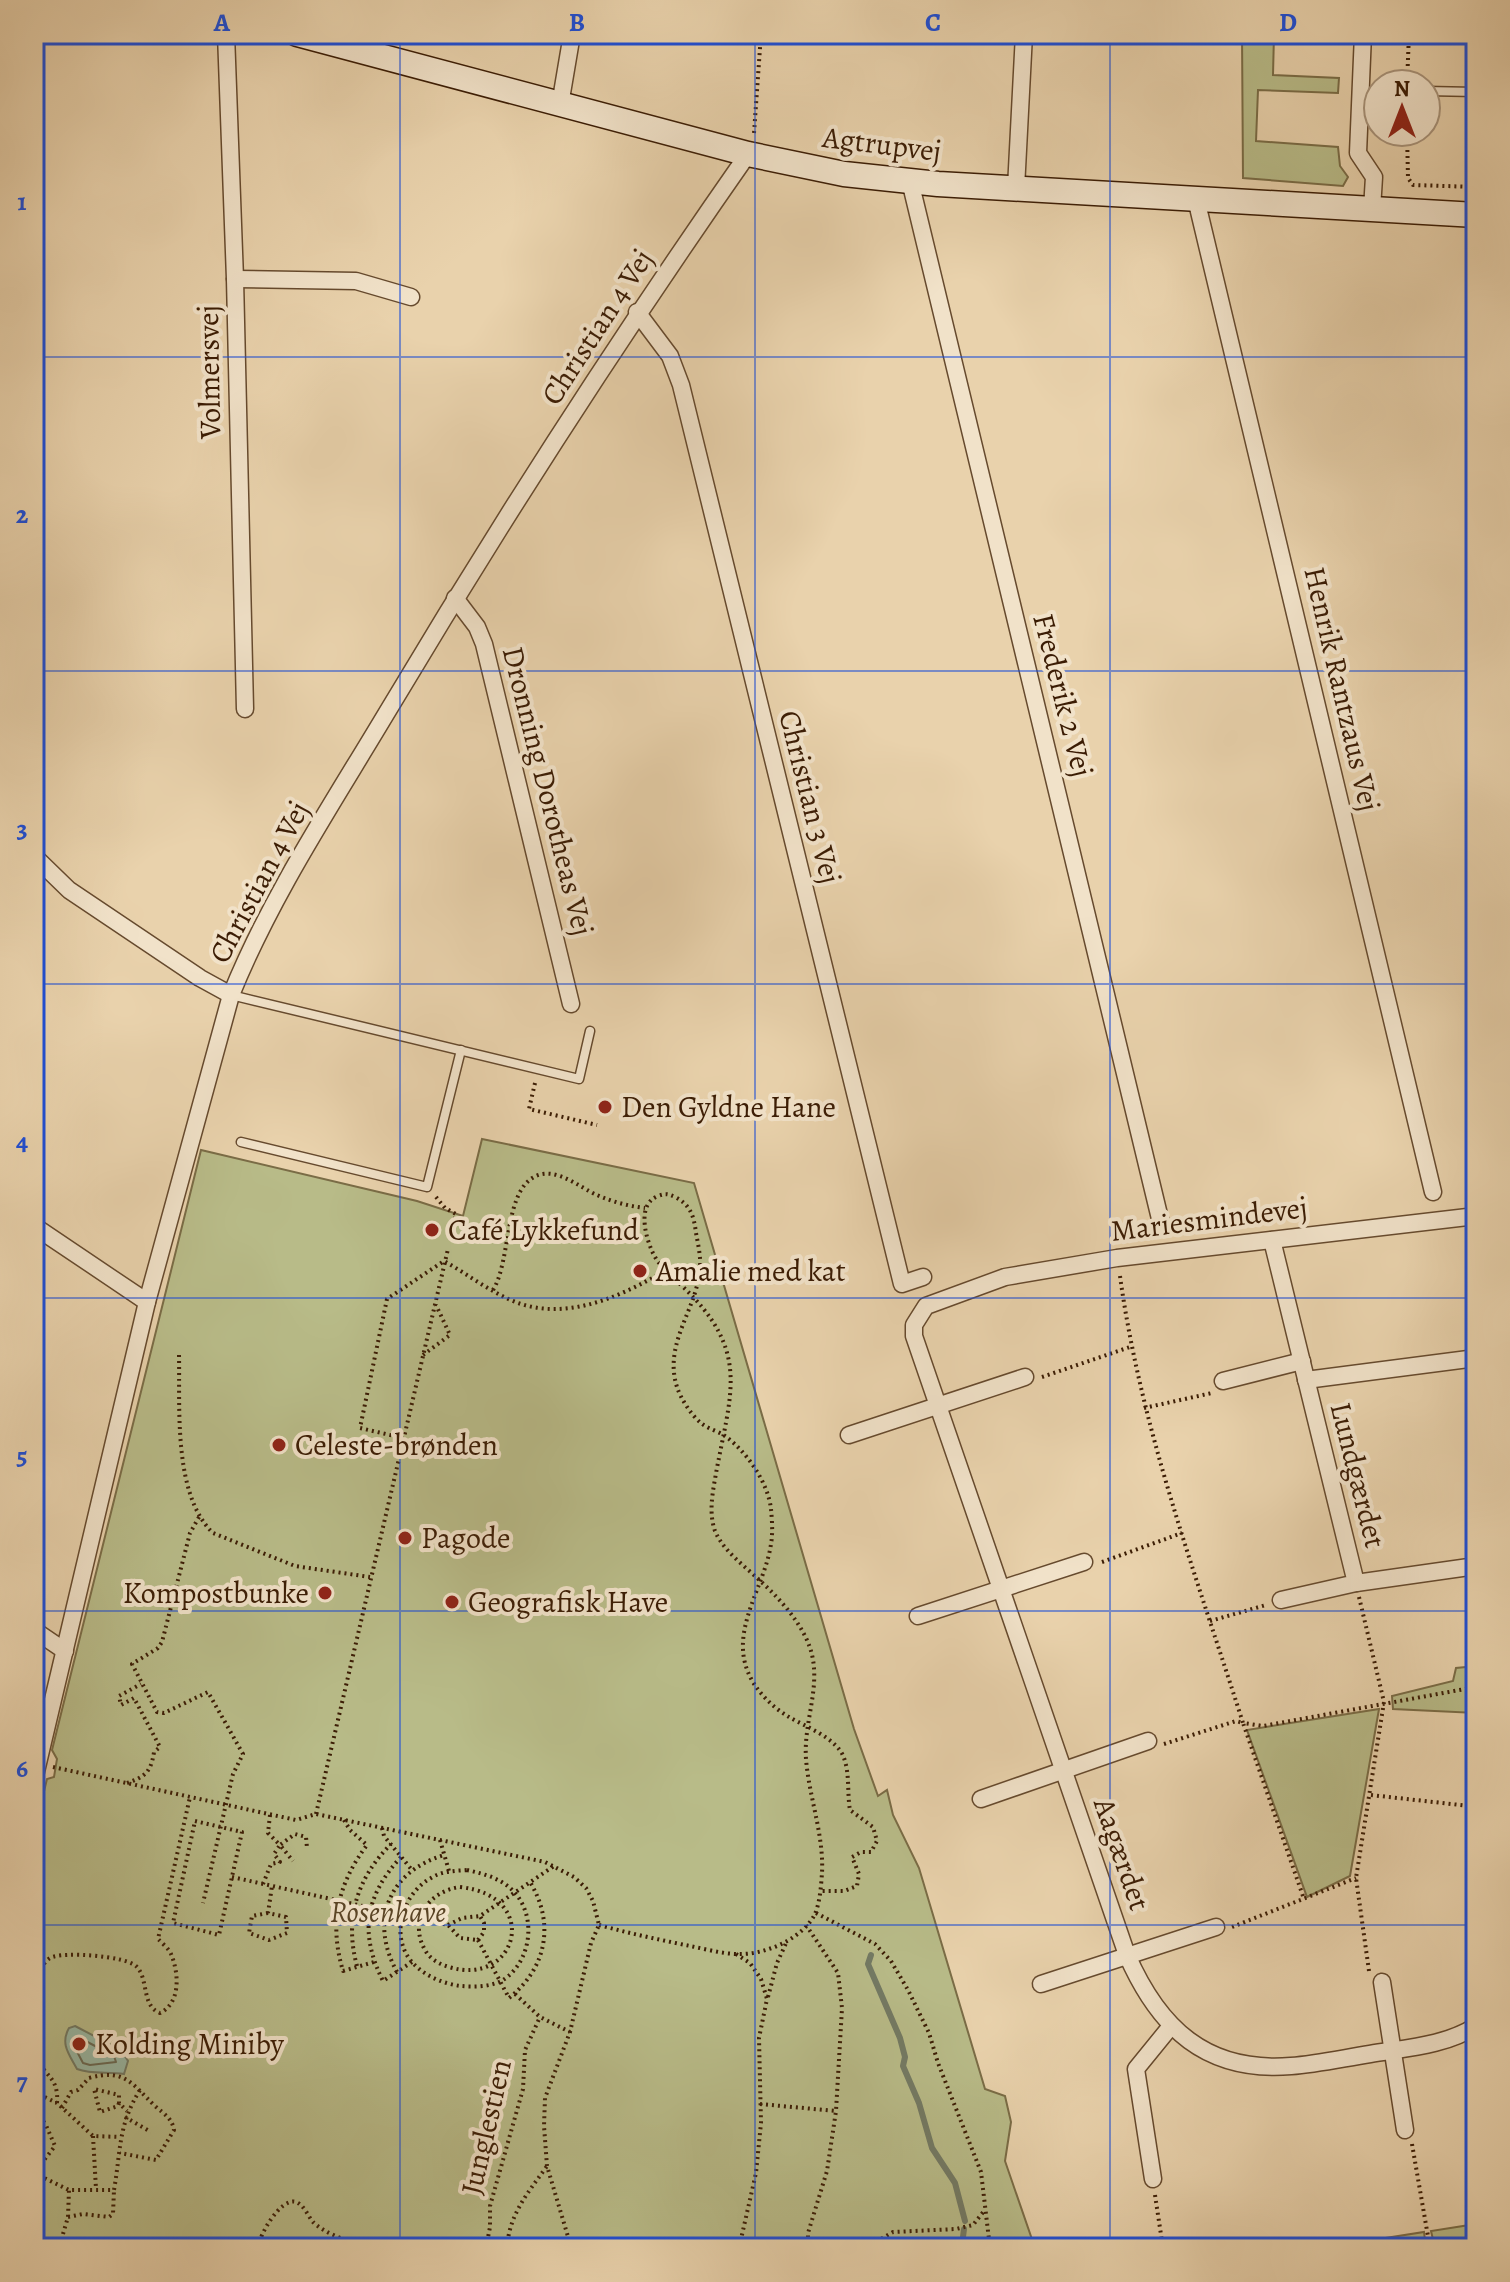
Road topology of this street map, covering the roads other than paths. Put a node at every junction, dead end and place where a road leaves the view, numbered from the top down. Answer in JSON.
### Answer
{"nodes":[{"id":1,"x":226,"y":34,"type":"edge"},
{"id":2,"x":297,"y":34,"type":"edge"},
{"id":3,"x":572,"y":34,"type":"edge"},
{"id":4,"x":1024,"y":34,"type":"edge"},
{"id":5,"x":1363,"y":34,"type":"edge"},
{"id":6,"x":1442,"y":91,"type":"edge"},
{"id":7,"x":1476,"y":92,"type":"edge"},
{"id":8,"x":560,"y":105,"type":"junction"},
{"id":9,"x":748,"y":154,"type":"junction"},
{"id":10,"x":910,"y":181,"type":"junction"},
{"id":11,"x":1016,"y":188,"type":"junction"},
{"id":12,"x":1196,"y":199,"type":"junction"},
{"id":13,"x":1372,"y":209,"type":"junction"},
{"id":14,"x":1476,"y":215,"type":"edge"},
{"id":15,"x":235,"y":279,"type":"junction"},
{"id":16,"x":411,"y":297,"type":"dead end"},
{"id":17,"x":637,"y":312,"type":"junction"},
{"id":18,"x":455,"y":598,"type":"junction"},
{"id":19,"x":245,"y":709,"type":"dead end"},
{"id":20,"x":34,"y":856,"type":"edge"},
{"id":21,"x":231,"y":995,"type":"junction"},
{"id":22,"x":571,"y":1004,"type":"dead end"},
{"id":23,"x":590,"y":1031,"type":"dead end"},
{"id":24,"x":461,"y":1050,"type":"junction"},
{"id":25,"x":241,"y":1142,"type":"dead end"},
{"id":26,"x":1433,"y":1192,"type":"dead end"},
{"id":27,"x":1476,"y":1216,"type":"edge"},
{"id":28,"x":1161,"y":1223,"type":"dead end"},
{"id":29,"x":34,"y":1226,"type":"edge"},
{"id":30,"x":1272,"y":1240,"type":"junction"},
{"id":31,"x":923,"y":1277,"type":"dead end"},
{"id":32,"x":953,"y":1295,"type":"joint"},
{"id":33,"x":147,"y":1302,"type":"junction"},
{"id":34,"x":1476,"y":1358,"type":"edge"},
{"id":35,"x":1302,"y":1361,"type":"junction"},
{"id":36,"x":1025,"y":1377,"type":"road end"},
{"id":37,"x":1306,"y":1380,"type":"junction"},
{"id":38,"x":1223,"y":1381,"type":"road end"},
{"id":39,"x":938,"y":1406,"type":"junction"},
{"id":40,"x":849,"y":1435,"type":"dead end"},
{"id":41,"x":1084,"y":1562,"type":"road end"},
{"id":42,"x":1476,"y":1566,"type":"edge"},
{"id":43,"x":1356,"y":1583,"type":"junction"},
{"id":44,"x":1001,"y":1589,"type":"junction"},
{"id":45,"x":1281,"y":1600,"type":"road end"},
{"id":46,"x":918,"y":1616,"type":"dead end"},
{"id":47,"x":34,"y":1630,"type":"edge"},
{"id":48,"x":65,"y":1651,"type":"junction"},
{"id":49,"x":1148,"y":1741,"type":"road end"},
{"id":50,"x":1063,"y":1771,"type":"junction"},
{"id":51,"x":37,"y":1772,"type":"edge"},
{"id":52,"x":981,"y":1799,"type":"dead end"},
{"id":53,"x":1216,"y":1927,"type":"road end"},
{"id":54,"x":1127,"y":1955,"type":"junction"},
{"id":55,"x":1382,"y":1982,"type":"road end"},
{"id":56,"x":1041,"y":1984,"type":"dead end"},
{"id":57,"x":1171,"y":2026,"type":"junction"},
{"id":58,"x":1476,"y":2026,"type":"edge"},
{"id":59,"x":1392,"y":2050,"type":"junction"},
{"id":60,"x":1405,"y":2130,"type":"road end"},
{"id":61,"x":1153,"y":2179,"type":"road end"}],
"edges":[{"from":1,"to":15,"type":"street","name":"Volmersvej"},
{"from":2,"to":8,"type":"street","name":"Agtrupvej"},
{"from":3,"to":8,"type":"street"},
{"from":4,"to":11,"type":"street"},
{"from":5,"to":13,"type":"street"},
{"from":6,"to":7,"type":"lane"},
{"from":8,"to":9,"type":"street","name":"Agtrupvej"},
{"from":9,"to":10,"type":"street","name":"Agtrupvej"},
{"from":9,"to":17,"type":"street","name":"Christian 4 Vej"},
{"from":10,"to":11,"type":"street","name":"Agtrupvej"},
{"from":10,"to":28,"type":"street","name":"Frederik 2 Vej"},
{"from":11,"to":12,"type":"street","name":"Agtrupvej"},
{"from":12,"to":13,"type":"street","name":"Agtrupvej"},
{"from":12,"to":26,"type":"street","name":"Henrik Rantzaus Vej"},
{"from":13,"to":14,"type":"street","name":"Agtrupvej"},
{"from":15,"to":16,"type":"street"},
{"from":15,"to":19,"type":"street","name":"Volmersvej"},
{"from":17,"to":18,"type":"street","name":"Christian 4 Vej"},
{"from":17,"to":31,"type":"street","name":"Christian 3 Vej"},
{"from":18,"to":21,"type":"street","name":"Christian 4 Vej"},
{"from":18,"to":22,"type":"street","name":"Dronning Dorotheas Vej"},
{"from":20,"to":21,"type":"street"},
{"from":21,"to":24,"type":"lane"},
{"from":21,"to":33,"type":"street","name":"Christian 4 Vej"},
{"from":23,"to":24,"type":"lane"},
{"from":24,"to":25,"type":"lane"},
{"from":27,"to":30,"type":"street","name":"Mariesmindevej"},
{"from":29,"to":33,"type":"street"},
{"from":30,"to":32,"type":"street","name":"Mariesmindevej"},
{"from":30,"to":35,"type":"street","name":"Lundgærdet"},
{"from":32,"to":39,"type":"street","name":"Aagærdet"},
{"from":33,"to":48,"type":"street","name":"Christian 4 Vej"},
{"from":34,"to":37,"type":"street","name":"Lundgærdet"},
{"from":35,"to":37,"type":"street","name":"Lundgærdet"},
{"from":35,"to":38,"type":"street"},
{"from":36,"to":39,"type":"street"},
{"from":37,"to":43,"type":"street","name":"Lundgærdet"},
{"from":39,"to":40,"type":"street"},
{"from":39,"to":44,"type":"street","name":"Aagærdet"},
{"from":41,"to":44,"type":"street"},
{"from":42,"to":43,"type":"street","name":"Lundgærdet"},
{"from":43,"to":45,"type":"street","name":"Lundgærdet"},
{"from":44,"to":46,"type":"street"},
{"from":44,"to":50,"type":"street","name":"Aagærdet"},
{"from":47,"to":48,"type":"street"},
{"from":48,"to":51,"type":"street","name":"Christian 4 Vej"},
{"from":49,"to":50,"type":"street","name":"Aagærdet"},
{"from":50,"to":52,"type":"street","name":"Aagærdet"},
{"from":50,"to":54,"type":"street","name":"Aagærdet"},
{"from":53,"to":54,"type":"street","name":"Aagærdet"},
{"from":54,"to":56,"type":"street","name":"Aagærdet"},
{"from":54,"to":57,"type":"street","name":"Aagærdet"},
{"from":55,"to":59,"type":"street"},
{"from":57,"to":59,"type":"street","name":"Aagærdet"},
{"from":57,"to":61,"type":"street"},
{"from":58,"to":59,"type":"street","name":"Aagærdet"},
{"from":59,"to":60,"type":"street"}]}
